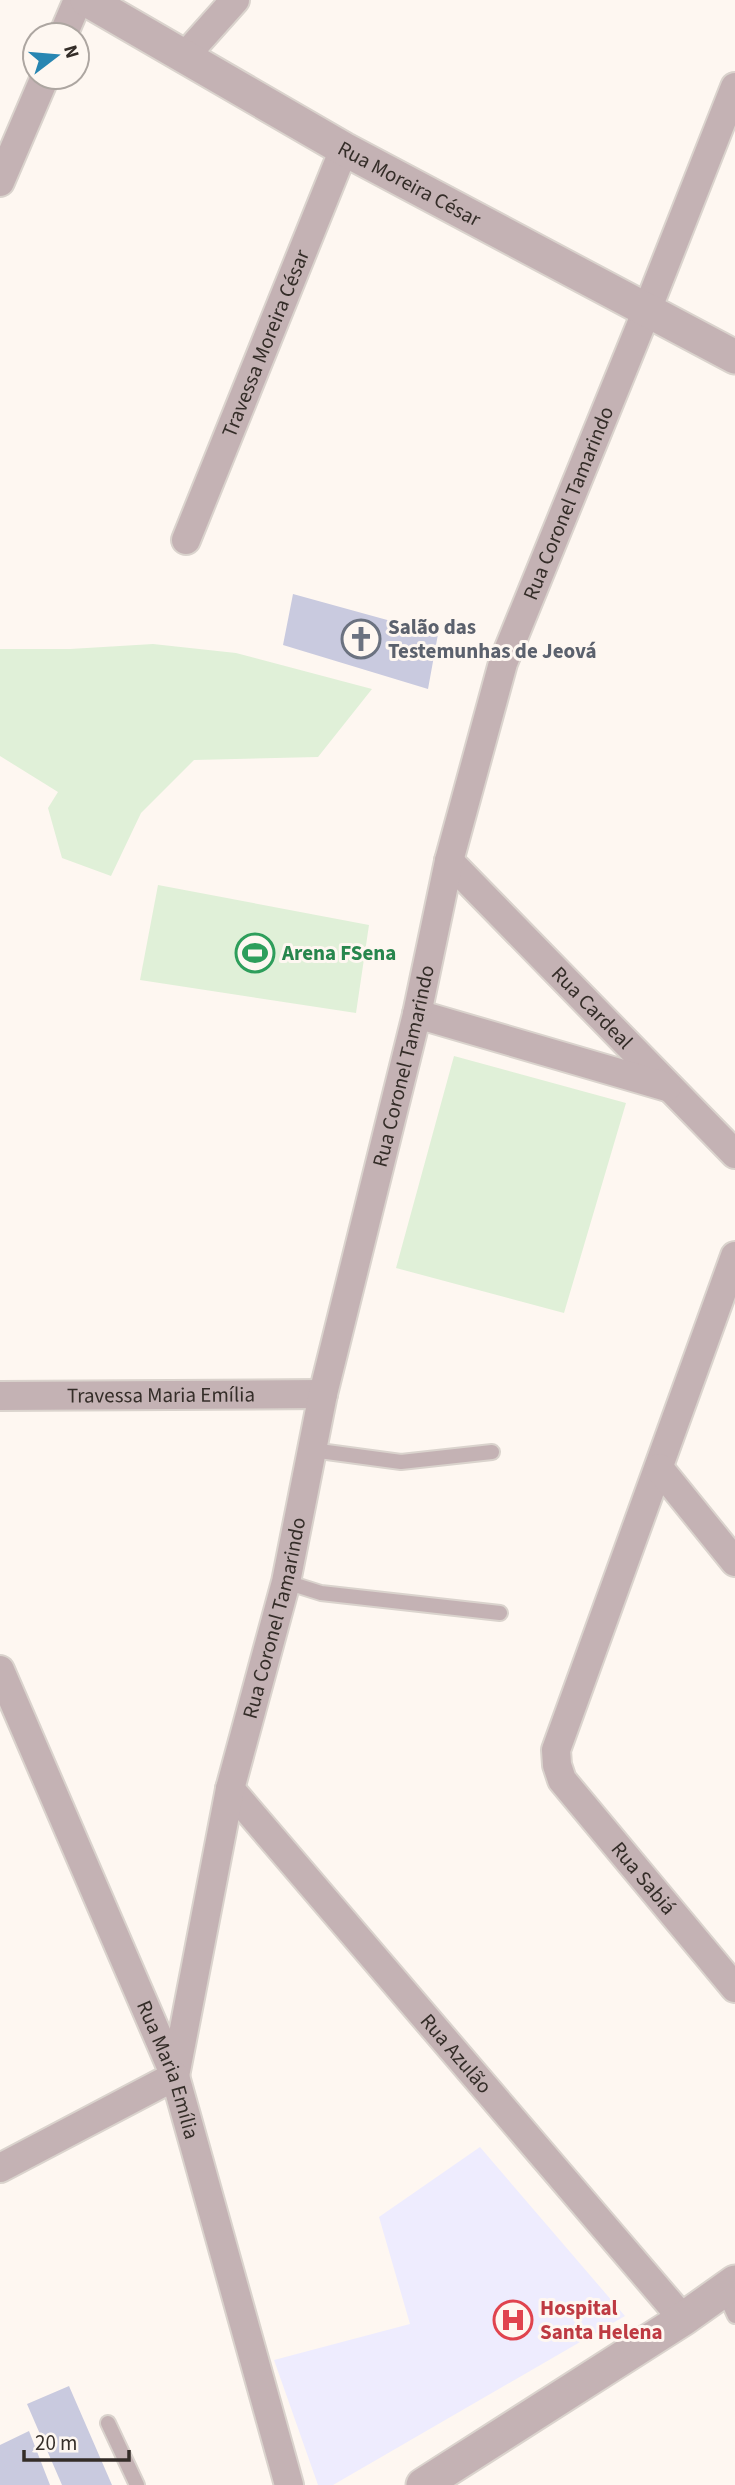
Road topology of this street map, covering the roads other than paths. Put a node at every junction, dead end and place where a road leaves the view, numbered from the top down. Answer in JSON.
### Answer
{"nodes":[{"id":1,"x":78,"y":0,"type":"edge"},
{"id":2,"x":87,"y":0,"type":"edge"},
{"id":3,"x":235,"y":0,"type":"edge"},
{"id":4,"x":69,"y":21,"type":"edge"},
{"id":5,"x":185,"y":56,"type":"junction"},
{"id":6,"x":735,"y":87,"type":"edge"},
{"id":7,"x":39,"y":91,"type":"edge"},
{"id":8,"x":344,"y":149,"type":"junction"},
{"id":9,"x":0,"y":182,"type":"edge"},
{"id":10,"x":648,"y":310,"type":"junction"},
{"id":11,"x":735,"y":357,"type":"edge"},
{"id":12,"x":186,"y":540,"type":"dead end"},
{"id":13,"x":449,"y":861,"type":"junction"},
{"id":14,"x":417,"y":1014,"type":"junction"},
{"id":15,"x":668,"y":1088,"type":"junction"},
{"id":16,"x":735,"y":1154,"type":"edge"},
{"id":17,"x":735,"y":1256,"type":"edge"},
{"id":18,"x":323,"y":1394,"type":"junction"},
{"id":19,"x":0,"y":1396,"type":"edge"},
{"id":20,"x":312,"y":1450,"type":"junction"},
{"id":21,"x":492,"y":1452,"type":"dead end"},
{"id":22,"x":659,"y":1468,"type":"junction"},
{"id":23,"x":735,"y":1562,"type":"edge"},
{"id":24,"x":286,"y":1581,"type":"junction"},
{"id":25,"x":500,"y":1613,"type":"dead end"},
{"id":26,"x":0,"y":1670,"type":"edge"},
{"id":27,"x":230,"y":1789,"type":"junction"},
{"id":28,"x":735,"y":1988,"type":"edge"},
{"id":29,"x":175,"y":2076,"type":"junction"},
{"id":30,"x":0,"y":2168,"type":"edge"},
{"id":31,"x":731,"y":2296,"type":"edge"},
{"id":32,"x":683,"y":2319,"type":"junction"},
{"id":33,"x":108,"y":2423,"type":"dead end"},
{"id":34,"x":137,"y":2485,"type":"edge"},
{"id":35,"x":289,"y":2485,"type":"edge"},
{"id":36,"x":423,"y":2485,"type":"edge"}],
"edges":[{"from":1,"to":4,"type":"street"},
{"from":2,"to":5,"type":"street","name":"Rua Moreira César"},
{"from":3,"to":5,"type":"street"},
{"from":5,"to":8,"type":"street","name":"Rua Moreira César"},
{"from":6,"to":10,"type":"street","name":"Rua Coronel Tamarindo"},
{"from":7,"to":9,"type":"street"},
{"from":8,"to":10,"type":"street","name":"Rua Moreira César"},
{"from":8,"to":12,"type":"street","name":"Travessa Moreira César"},
{"from":10,"to":11,"type":"street","name":"Rua Moreira César"},
{"from":10,"to":13,"type":"street","name":"Rua Coronel Tamarindo"},
{"from":13,"to":14,"type":"street","name":"Rua Coronel Tamarindo"},
{"from":13,"to":15,"type":"street","name":"Rua Cardeal"},
{"from":14,"to":15,"type":"street"},
{"from":14,"to":18,"type":"street","name":"Rua Coronel Tamarindo"},
{"from":15,"to":16,"type":"street","name":"Rua Cardeal"},
{"from":17,"to":22,"type":"street"},
{"from":18,"to":19,"type":"street","name":"Travessa Maria Emília"},
{"from":18,"to":20,"type":"street","name":"Rua Coronel Tamarindo"},
{"from":20,"to":21,"type":"lane"},
{"from":20,"to":24,"type":"street","name":"Rua Coronel Tamarindo"},
{"from":22,"to":23,"type":"street"},
{"from":22,"to":28,"type":"street","name":"Rua Sabiá"},
{"from":24,"to":25,"type":"lane"},
{"from":24,"to":27,"type":"street","name":"Rua Coronel Tamarindo"},
{"from":26,"to":29,"type":"street","name":"Rua Maria Emília"},
{"from":27,"to":29,"type":"street","name":"Rua Coronel Tamarindo"},
{"from":27,"to":32,"type":"street","name":"Rua Azulão"},
{"from":29,"to":30,"type":"street"},
{"from":29,"to":35,"type":"street","name":"Rua Maria Emília"},
{"from":31,"to":32,"type":"street"},
{"from":32,"to":36,"type":"street"},
{"from":33,"to":34,"type":"lane"}]}
